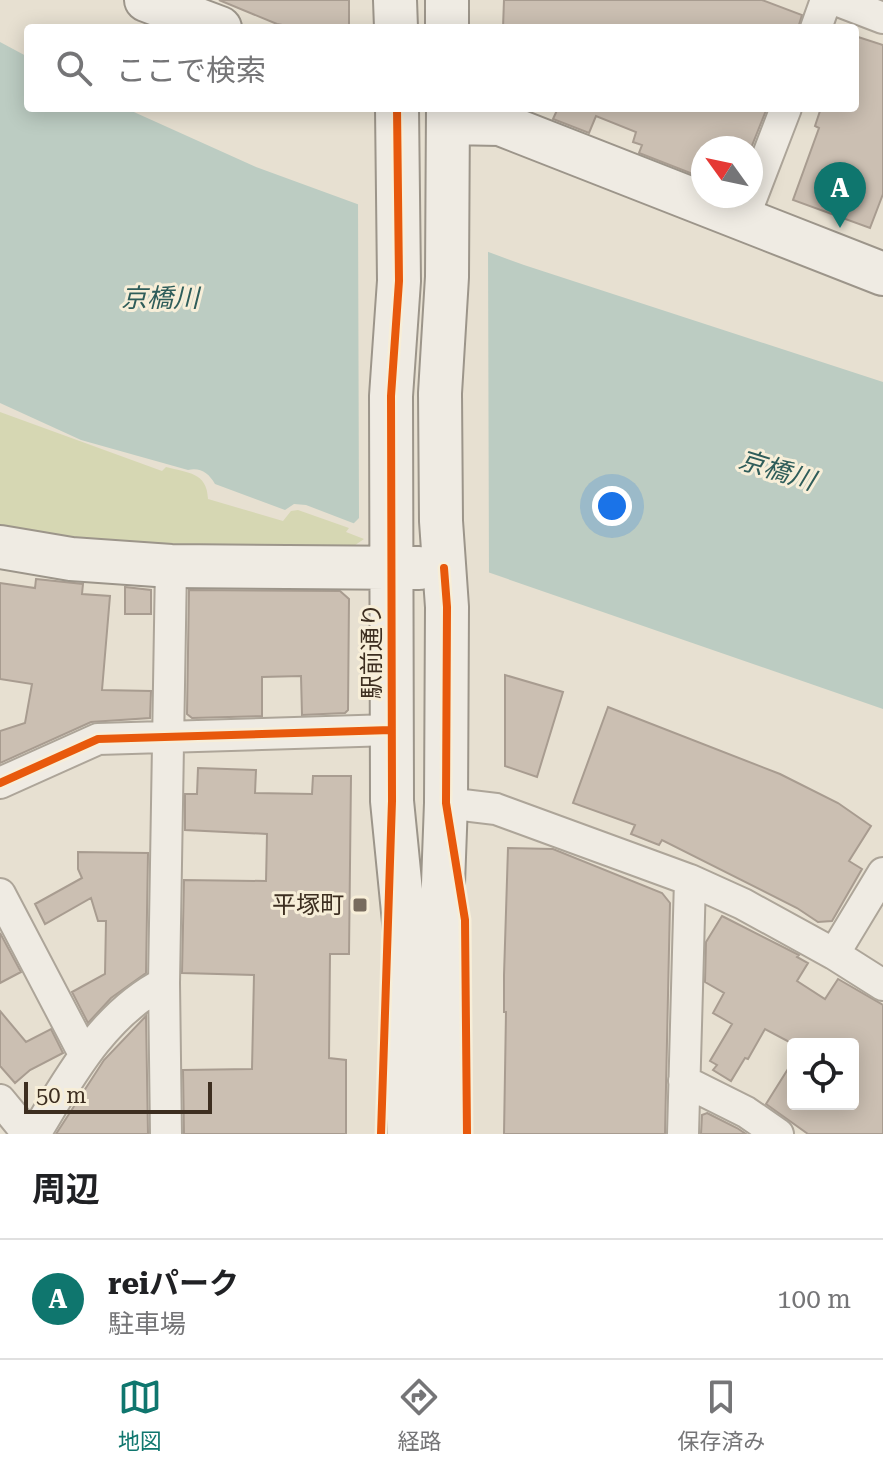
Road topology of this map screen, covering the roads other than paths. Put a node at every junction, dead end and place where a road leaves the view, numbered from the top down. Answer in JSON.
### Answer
{"nodes":[{"id":1,"x":146,"y":0,"type":"edge"},
{"id":2,"x":395,"y":0,"type":"edge"},
{"id":3,"x":447,"y":0,"type":"edge"},
{"id":4,"x":826,"y":0,"type":"edge"},
{"id":5,"x":836,"y":0,"type":"edge"},
{"id":6,"x":883,"y":18,"type":"edge"},
{"id":7,"x":209,"y":24,"type":"edge"},
{"id":8,"x":396,"y":24,"type":"edge"},
{"id":9,"x":447,"y":24,"type":"edge"},
{"id":10,"x":817,"y":24,"type":"edge"},
{"id":11,"x":397,"y":112,"type":"edge"},
{"id":12,"x":784,"y":112,"type":"edge"},
{"id":13,"x":448,"y":115,"type":"edge"},
{"id":14,"x":743,"y":220,"type":"junction"},
{"id":15,"x":883,"y":274,"type":"edge"},
{"id":16,"x":0,"y":547,"type":"edge"},
{"id":17,"x":392,"y":558,"type":"junction"},
{"id":18,"x":171,"y":566,"type":"junction"},
{"id":19,"x":444,"y":568,"type":"junction"},
{"id":20,"x":391,"y":730,"type":"junction"},
{"id":21,"x":168,"y":737,"type":"junction"},
{"id":22,"x":0,"y":783,"type":"edge"},
{"id":23,"x":392,"y":801,"type":"junction"},
{"id":24,"x":446,"y":803,"type":"junction"},
{"id":25,"x":883,"y":873,"type":"edge"},
{"id":26,"x":690,"y":880,"type":"junction"},
{"id":27,"x":0,"y":894,"type":"edge"},
{"id":28,"x":834,"y":954,"type":"junction"},
{"id":29,"x":164,"y":983,"type":"junction"},
{"id":30,"x":883,"y":985,"type":"edge"},
{"id":31,"x":84,"y":1054,"type":"junction"},
{"id":32,"x":684,"y":1081,"type":"junction"},
{"id":33,"x":0,"y":1100,"type":"edge"},
{"id":34,"x":28,"y":1134,"type":"edge"},
{"id":35,"x":35,"y":1134,"type":"edge"},
{"id":36,"x":166,"y":1134,"type":"edge"},
{"id":37,"x":381,"y":1134,"type":"edge"},
{"id":38,"x":409,"y":1134,"type":"edge"},
{"id":39,"x":441,"y":1134,"type":"edge"},
{"id":40,"x":467,"y":1134,"type":"edge"},
{"id":41,"x":683,"y":1134,"type":"edge"},
{"id":42,"x":778,"y":1134,"type":"edge"}],
"edges":[{"from":1,"to":7,"type":"street"},
{"from":2,"to":8,"type":"street"},
{"from":3,"to":9,"type":"street"},
{"from":4,"to":10,"type":"street"},
{"from":5,"to":6,"type":"street"},
{"from":11,"to":17,"type":"street","name":"駅前通り"},
{"from":12,"to":14,"type":"street"},
{"from":13,"to":14,"type":"street"},
{"from":13,"to":19,"type":"street"},
{"from":14,"to":15,"type":"street"},
{"from":16,"to":18,"type":"street"},
{"from":17,"to":18,"type":"street"},
{"from":17,"to":19,"type":"street"},
{"from":17,"to":20,"type":"street","name":"駅前通り"},
{"from":18,"to":21,"type":"street"},
{"from":19,"to":24,"type":"street"},
{"from":20,"to":21,"type":"street"},
{"from":20,"to":23,"type":"street","name":"駅前通り"},
{"from":21,"to":22,"type":"street"},
{"from":21,"to":29,"type":"street"},
{"from":23,"to":37,"type":"street"},
{"from":23,"to":38,"type":"street","name":"駅前通り"},
{"from":24,"to":26,"type":"street"},
{"from":24,"to":39,"type":"street"},
{"from":24,"to":40,"type":"street"},
{"from":25,"to":28,"type":"street"},
{"from":26,"to":28,"type":"street"},
{"from":26,"to":32,"type":"street"},
{"from":27,"to":31,"type":"street"},
{"from":28,"to":30,"type":"street"},
{"from":29,"to":31,"type":"street"},
{"from":29,"to":36,"type":"street"},
{"from":31,"to":35,"type":"street"},
{"from":32,"to":41,"type":"street"},
{"from":32,"to":42,"type":"street"},
{"from":33,"to":34,"type":"street"}]}
